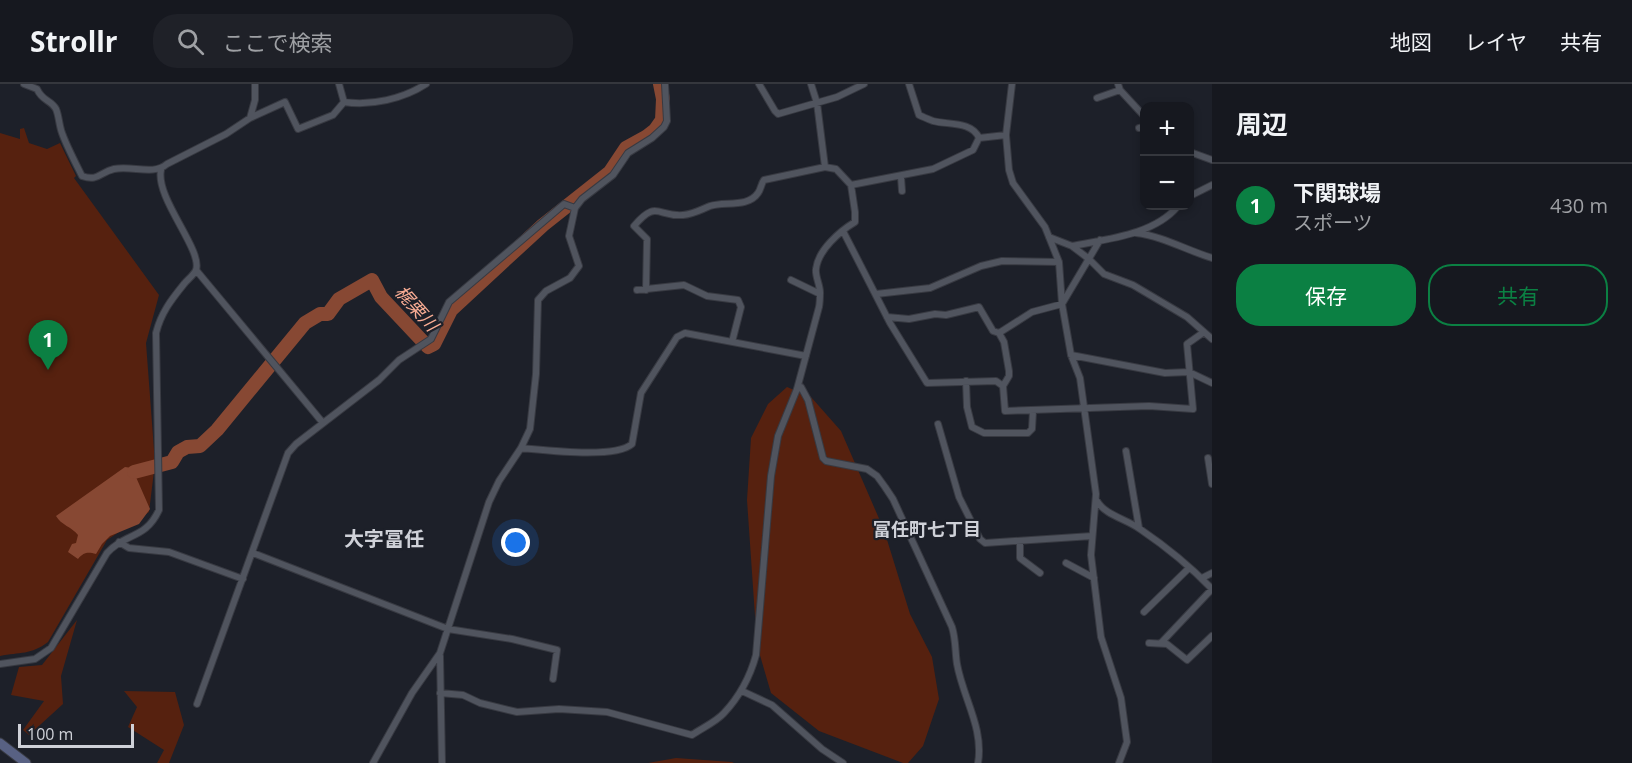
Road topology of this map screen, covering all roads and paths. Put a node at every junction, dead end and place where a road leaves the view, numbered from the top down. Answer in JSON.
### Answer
{"nodes":[{"id":1,"x":24,"y":84,"type":"edge"},
{"id":2,"x":255,"y":84,"type":"edge"},
{"id":3,"x":339,"y":84,"type":"edge"},
{"id":4,"x":426,"y":84,"type":"edge"},
{"id":5,"x":674,"y":84,"type":"edge"},
{"id":6,"x":759,"y":84,"type":"edge"},
{"id":7,"x":811,"y":84,"type":"edge"},
{"id":8,"x":864,"y":84,"type":"edge"},
{"id":9,"x":909,"y":84,"type":"edge"},
{"id":10,"x":1012,"y":84,"type":"edge"},
{"id":11,"x":40,"y":86,"type":"edge"},
{"id":12,"x":665,"y":86,"type":"edge"},
{"id":13,"x":1119,"y":87,"type":"edge"},
{"id":14,"x":1097,"y":98,"type":"dead end"},
{"id":15,"x":344,"y":102,"type":"junction"},
{"id":16,"x":817,"y":103,"type":"junction"},
{"id":17,"x":1140,"y":111,"type":"edge"},
{"id":18,"x":250,"y":118,"type":"junction"},
{"id":19,"x":1006,"y":135,"type":"junction"},
{"id":20,"x":979,"y":138,"type":"junction"},
{"id":21,"x":1194,"y":153,"type":"edge"},
{"id":22,"x":1212,"y":160,"type":"edge"},
{"id":23,"x":825,"y":167,"type":"junction"},
{"id":24,"x":161,"y":170,"type":"junction"},
{"id":25,"x":901,"y":177,"type":"junction"},
{"id":26,"x":851,"y":185,"type":"junction"},
{"id":27,"x":1212,"y":185,"type":"edge"},
{"id":28,"x":902,"y":190,"type":"dead end"},
{"id":29,"x":1194,"y":194,"type":"edge"},
{"id":30,"x":574,"y":208,"type":"junction"},
{"id":31,"x":1175,"y":210,"type":"edge"},
{"id":32,"x":843,"y":231,"type":"junction"},
{"id":33,"x":1136,"y":233,"type":"junction"},
{"id":34,"x":1049,"y":237,"type":"junction"},
{"id":35,"x":1100,"y":240,"type":"junction"},
{"id":36,"x":1072,"y":246,"type":"junction"},
{"id":37,"x":1212,"y":258,"type":"edge"},
{"id":38,"x":1089,"y":259,"type":"junction"},
{"id":39,"x":1059,"y":262,"type":"junction"},
{"id":40,"x":196,"y":270,"type":"junction"},
{"id":41,"x":791,"y":280,"type":"dead end"},
{"id":42,"x":637,"y":290,"type":"dead end"},
{"id":43,"x":646,"y":290,"type":"junction"},
{"id":44,"x":820,"y":294,"type":"junction"},
{"id":45,"x":876,"y":294,"type":"junction"},
{"id":46,"x":1062,"y":304,"type":"junction"},
{"id":47,"x":887,"y":317,"type":"junction"},
{"id":48,"x":1204,"y":332,"type":"junction"},
{"id":49,"x":999,"y":333,"type":"junction"},
{"id":50,"x":1212,"y":339,"type":"edge"},
{"id":51,"x":732,"y":342,"type":"junction"},
{"id":52,"x":1071,"y":355,"type":"junction"},
{"id":53,"x":806,"y":356,"type":"junction"},
{"id":54,"x":1189,"y":372,"type":"junction"},
{"id":55,"x":966,"y":381,"type":"junction"},
{"id":56,"x":1212,"y":383,"type":"edge"},
{"id":57,"x":1003,"y":386,"type":"junction"},
{"id":58,"x":797,"y":388,"type":"junction"},
{"id":59,"x":1084,"y":408,"type":"junction"},
{"id":60,"x":1033,"y":411,"type":"junction"},
{"id":61,"x":323,"y":423,"type":"junction"},
{"id":62,"x":938,"y":424,"type":"dead end"},
{"id":63,"x":521,"y":448,"type":"junction"},
{"id":64,"x":1126,"y":451,"type":"dead end"},
{"id":65,"x":1208,"y":458,"type":"dead end"},
{"id":66,"x":1212,"y":484,"type":"edge"},
{"id":67,"x":1096,"y":500,"type":"junction"},
{"id":68,"x":1139,"y":528,"type":"junction"},
{"id":69,"x":1092,"y":536,"type":"junction"},
{"id":70,"x":119,"y":542,"type":"junction"},
{"id":71,"x":1020,"y":542,"type":"junction"},
{"id":72,"x":253,"y":554,"type":"junction"},
{"id":73,"x":1066,"y":563,"type":"dead end"},
{"id":74,"x":1189,"y":568,"type":"junction"},
{"id":75,"x":1040,"y":573,"type":"dead end"},
{"id":76,"x":1212,"y":573,"type":"edge"},
{"id":77,"x":1094,"y":578,"type":"junction"},
{"id":78,"x":1202,"y":578,"type":"junction"},
{"id":79,"x":243,"y":579,"type":"junction"},
{"id":80,"x":1212,"y":589,"type":"edge"},
{"id":81,"x":1144,"y":612,"type":"dead end"},
{"id":82,"x":448,"y":629,"type":"junction"},
{"id":83,"x":1212,"y":636,"type":"edge"},
{"id":84,"x":1149,"y":643,"type":"dead end"},
{"id":85,"x":1161,"y":643,"type":"junction"},
{"id":86,"x":440,"y":652,"type":"junction"},
{"id":87,"x":0,"y":664,"type":"edge"},
{"id":88,"x":553,"y":679,"type":"dead end"},
{"id":89,"x":742,"y":691,"type":"junction"},
{"id":90,"x":440,"y":693,"type":"junction"},
{"id":91,"x":197,"y":704,"type":"dead end"},
{"id":92,"x":0,"y":743,"type":"edge"},
{"id":93,"x":26,"y":763,"type":"edge"},
{"id":94,"x":373,"y":763,"type":"edge"},
{"id":95,"x":442,"y":763,"type":"edge"},
{"id":96,"x":843,"y":763,"type":"edge"},
{"id":97,"x":978,"y":763,"type":"edge"},
{"id":98,"x":1119,"y":763,"type":"edge"}],
"edges":[{"from":1,"to":11,"type":"street"},
{"from":2,"to":18,"type":"street"},
{"from":3,"to":15,"type":"street"},
{"from":4,"to":15,"type":"street"},
{"from":5,"to":12,"type":"street"},
{"from":6,"to":16,"type":"street"},
{"from":7,"to":16,"type":"street"},
{"from":8,"to":16,"type":"street"},
{"from":9,"to":20,"type":"street"},
{"from":10,"to":19,"type":"street"},
{"from":11,"to":24,"type":"street"},
{"from":12,"to":30,"type":"street"},
{"from":13,"to":14,"type":"street"},
{"from":13,"to":17,"type":"street"},
{"from":15,"to":18,"type":"street"},
{"from":16,"to":23,"type":"street"},
{"from":18,"to":24,"type":"street"},
{"from":19,"to":20,"type":"street"},
{"from":19,"to":34,"type":"street"},
{"from":20,"to":25,"type":"street"},
{"from":21,"to":22,"type":"street"},
{"from":23,"to":26,"type":"street"},
{"from":23,"to":43,"type":"street"},
{"from":24,"to":40,"type":"street"},
{"from":25,"to":26,"type":"street"},
{"from":25,"to":28,"type":"street"},
{"from":26,"to":32,"type":"street"},
{"from":27,"to":29,"type":"street"},
{"from":30,"to":61,"type":"street"},
{"from":30,"to":63,"type":"street"},
{"from":31,"to":33,"type":"street"},
{"from":32,"to":44,"type":"street"},
{"from":32,"to":45,"type":"street"},
{"from":33,"to":35,"type":"street"},
{"from":33,"to":37,"type":"street"},
{"from":34,"to":36,"type":"street"},
{"from":34,"to":39,"type":"street"},
{"from":35,"to":36,"type":"street"},
{"from":35,"to":38,"type":"street"},
{"from":36,"to":38,"type":"street"},
{"from":38,"to":46,"type":"street"},
{"from":38,"to":48,"type":"street"},
{"from":39,"to":45,"type":"street"},
{"from":39,"to":46,"type":"street"},
{"from":40,"to":61,"type":"street"},
{"from":40,"to":70,"type":"street"},
{"from":41,"to":44,"type":"street"},
{"from":42,"to":43,"type":"street"},
{"from":43,"to":51,"type":"street"},
{"from":44,"to":53,"type":"street"},
{"from":45,"to":47,"type":"street"},
{"from":46,"to":49,"type":"street"},
{"from":46,"to":52,"type":"street"},
{"from":47,"to":49,"type":"street"},
{"from":47,"to":55,"type":"street"},
{"from":48,"to":50,"type":"street"},
{"from":48,"to":54,"type":"street"},
{"from":49,"to":57,"type":"street"},
{"from":51,"to":53,"type":"street"},
{"from":51,"to":63,"type":"street"},
{"from":52,"to":54,"type":"street"},
{"from":52,"to":59,"type":"street"},
{"from":53,"to":58,"type":"street"},
{"from":54,"to":56,"type":"street"},
{"from":54,"to":59,"type":"street"},
{"from":55,"to":57,"type":"street"},
{"from":55,"to":60,"type":"street"},
{"from":57,"to":60,"type":"street"},
{"from":58,"to":89,"type":"street"},
{"from":58,"to":97,"type":"street"},
{"from":59,"to":60,"type":"street"},
{"from":59,"to":67,"type":"street"},
{"from":61,"to":72,"type":"street"},
{"from":62,"to":71,"type":"street"},
{"from":63,"to":82,"type":"street"},
{"from":64,"to":68,"type":"street"},
{"from":65,"to":66,"type":"street"},
{"from":67,"to":68,"type":"street"},
{"from":67,"to":69,"type":"street"},
{"from":68,"to":74,"type":"street"},
{"from":69,"to":71,"type":"street"},
{"from":69,"to":77,"type":"street"},
{"from":70,"to":79,"type":"street"},
{"from":70,"to":87,"type":"street"},
{"from":71,"to":75,"type":"street"},
{"from":72,"to":79,"type":"street"},
{"from":72,"to":82,"type":"street"},
{"from":73,"to":77,"type":"street"},
{"from":74,"to":78,"type":"street"},
{"from":74,"to":81,"type":"street"},
{"from":76,"to":78,"type":"street"},
{"from":77,"to":98,"type":"street"},
{"from":78,"to":80,"type":"street"},
{"from":79,"to":91,"type":"street"},
{"from":80,"to":85,"type":"street"},
{"from":82,"to":86,"type":"street"},
{"from":82,"to":88,"type":"street"},
{"from":83,"to":85,"type":"street"},
{"from":84,"to":85,"type":"street"},
{"from":86,"to":90,"type":"street"},
{"from":86,"to":94,"type":"street"},
{"from":89,"to":90,"type":"street"},
{"from":89,"to":96,"type":"street"},
{"from":90,"to":95,"type":"street"},
{"from":92,"to":93,"type":"main road"}]}
